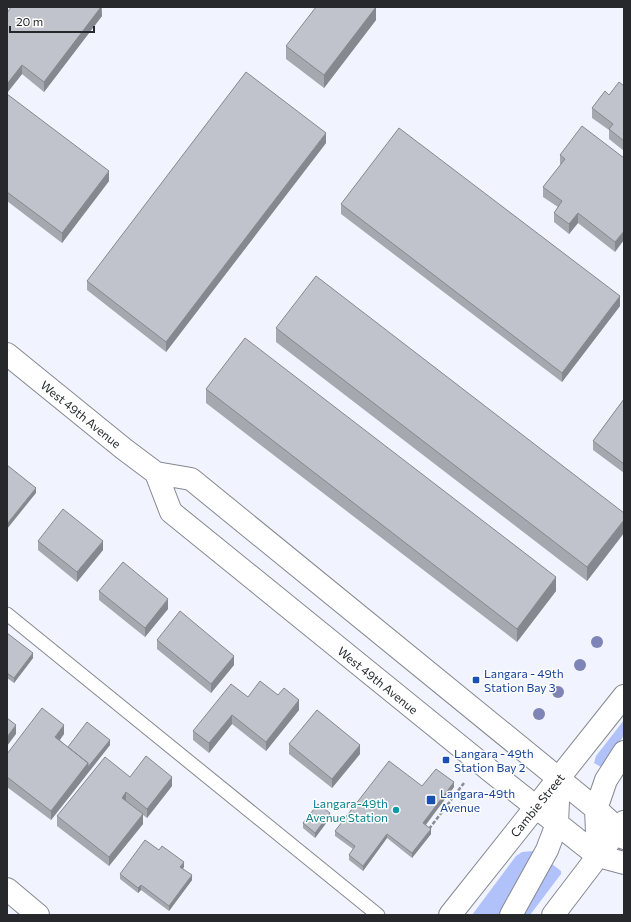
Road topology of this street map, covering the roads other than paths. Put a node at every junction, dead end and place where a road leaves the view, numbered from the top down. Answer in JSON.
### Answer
{"nodes":[{"id":1,"x":7,"y":354,"type":"edge"},
{"id":2,"x":156,"y":473,"type":"junction"},
{"id":3,"x":7,"y":614,"type":"edge"},
{"id":4,"x":624,"y":696,"type":"edge"},
{"id":5,"x":624,"y":752,"type":"edge"},
{"id":6,"x":559,"y":778,"type":"junction"},
{"id":7,"x":536,"y":807,"type":"junction"},
{"id":8,"x":596,"y":809,"type":"junction"},
{"id":9,"x":557,"y":824,"type":"junction"},
{"id":10,"x":622,"y":829,"type":"edge"},
{"id":11,"x":598,"y":856,"type":"junction"},
{"id":12,"x":624,"y":864,"type":"edge"},
{"id":13,"x":7,"y":889,"type":"edge"},
{"id":14,"x":38,"y":915,"type":"edge"},
{"id":15,"x":378,"y":915,"type":"edge"},
{"id":16,"x":450,"y":915,"type":"edge"},
{"id":17,"x":511,"y":915,"type":"edge"},
{"id":18,"x":553,"y":915,"type":"edge"}],
"edges":[{"from":1,"to":2,"type":"street","name":"West 49th Avenue"},
{"from":2,"to":6,"type":"street","name":"West 49th Avenue"},
{"from":2,"to":7,"type":"street","name":"West 49th Avenue"},
{"from":3,"to":15,"type":"lane"},
{"from":4,"to":6,"type":"street","name":"Cambie Street"},
{"from":5,"to":8,"type":"street"},
{"from":6,"to":7,"type":"street","name":"Cambie Street"},
{"from":6,"to":8,"type":"street","name":"West 49th Avenue"},
{"from":6,"to":9,"type":"street"},
{"from":7,"to":9,"type":"street","name":"West 49th Avenue"},
{"from":7,"to":16,"type":"street","name":"Cambie Street"},
{"from":8,"to":10,"type":"street","name":"West 49th Avenue"},
{"from":8,"to":11,"type":"street"},
{"from":9,"to":11,"type":"street","name":"West 49th Avenue"},
{"from":9,"to":17,"type":"street"},
{"from":10,"to":11,"type":"street"},
{"from":11,"to":12,"type":"street","name":"West 49th Avenue"},
{"from":11,"to":18,"type":"street"},
{"from":13,"to":14,"type":"street"}]}
